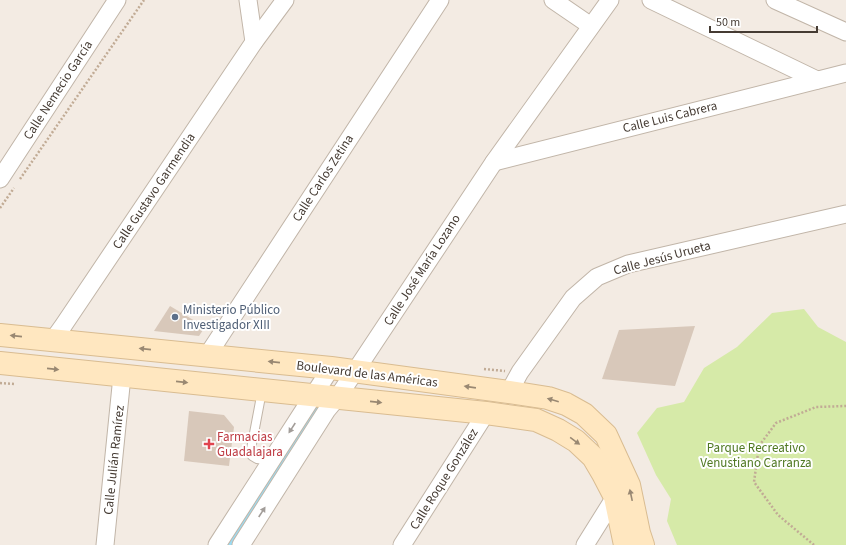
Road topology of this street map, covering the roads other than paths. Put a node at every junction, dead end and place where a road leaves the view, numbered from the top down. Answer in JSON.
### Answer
{"nodes":[{"id":1,"x":117,"y":0,"type":"edge"},
{"id":2,"x":248,"y":0,"type":"edge"},
{"id":3,"x":285,"y":0,"type":"edge"},
{"id":4,"x":440,"y":0,"type":"edge"},
{"id":5,"x":553,"y":0,"type":"edge"},
{"id":6,"x":610,"y":0,"type":"edge"},
{"id":7,"x":651,"y":0,"type":"edge"},
{"id":8,"x":775,"y":0,"type":"edge"},
{"id":9,"x":591,"y":26,"type":"junction"},
{"id":10,"x":846,"y":32,"type":"edge"},
{"id":11,"x":254,"y":42,"type":"junction"},
{"id":12,"x":846,"y":73,"type":"edge"},
{"id":13,"x":817,"y":80,"type":"junction"},
{"id":14,"x":494,"y":162,"type":"junction"},
{"id":15,"x":0,"y":179,"type":"edge"},
{"id":16,"x":846,"y":214,"type":"edge"},
{"id":17,"x":0,"y":334,"type":"edge"},
{"id":18,"x":53,"y":340,"type":"junction"},
{"id":19,"x":207,"y":356,"type":"junction"},
{"id":20,"x":0,"y":363,"type":"edge"},
{"id":21,"x":331,"y":368,"type":"junction"},
{"id":22,"x":355,"y":371,"type":"junction"},
{"id":23,"x":122,"y":376,"type":"junction"},
{"id":24,"x":262,"y":390,"type":"junction"},
{"id":25,"x":509,"y":392,"type":"junction"},
{"id":26,"x":314,"y":395,"type":"junction"},
{"id":27,"x":338,"y":398,"type":"junction"},
{"id":28,"x":486,"y":413,"type":"junction"},
{"id":29,"x":271,"y":461,"type":"junction"},
{"id":30,"x":615,"y":497,"type":"junction"},
{"id":31,"x":639,"y":542,"type":"edge"},
{"id":32,"x":105,"y":545,"type":"edge"},
{"id":33,"x":217,"y":545,"type":"edge"},
{"id":34,"x":241,"y":545,"type":"edge"},
{"id":35,"x":402,"y":545,"type":"edge"},
{"id":36,"x":585,"y":545,"type":"edge"}],
"edges":[{"from":1,"to":15,"type":"street","name":"Calle Nemecio García"},
{"from":2,"to":11,"type":"street"},
{"from":3,"to":11,"type":"street","name":"Calle Gustavo Garmendia"},
{"from":4,"to":19,"type":"street","name":"Calle Carlos Zetina"},
{"from":5,"to":9,"type":"street"},
{"from":6,"to":9,"type":"street","name":"Calle José María Lozano"},
{"from":7,"to":13,"type":"street"},
{"from":8,"to":10,"type":"street"},
{"from":9,"to":14,"type":"street","name":"Calle José María Lozano"},
{"from":11,"to":18,"type":"street","name":"Calle Gustavo Garmendia"},
{"from":12,"to":13,"type":"street","name":"Calle Luis Cabrera"},
{"from":13,"to":14,"type":"street","name":"Calle Luis Cabrera"},
{"from":14,"to":22,"type":"street","name":"Calle José María Lozano"},
{"from":16,"to":25,"type":"street","name":"Calle Jesús Urueta"},
{"from":18,"to":17,"type":"main road","name":"Boulevard de las Américas","one_way":true},
{"from":19,"to":18,"type":"main road","name":"Boulevard de las Américas","one_way":true},
{"from":21,"to":19,"type":"main road","name":"Boulevard de las Américas","one_way":true},
{"from":20,"to":23,"type":"main road","name":"Boulevard de las Américas","one_way":true},
{"from":21,"to":22,"type":"main road","name":"Boulevard de las Américas"},
{"from":21,"to":26,"type":"street"},
{"from":25,"to":22,"type":"main road","name":"Boulevard de las Américas","one_way":true},
{"from":22,"to":27,"type":"street","name":"Calle José María Lozano"},
{"from":23,"to":24,"type":"main road","name":"Boulevard de las Américas","one_way":true},
{"from":23,"to":32,"type":"street","name":"Calle Julián Ramírez"},
{"from":24,"to":26,"type":"main road","name":"Boulevard de las Américas"},
{"from":24,"to":29,"type":"lane"},
{"from":31,"to":25,"type":"main road","name":"Boulevard de las Américas","one_way":true},
{"from":26,"to":27,"type":"main road","name":"Boulevard de las Américas"},
{"from":26,"to":29,"type":"street","one_way":true},
{"from":27,"to":28,"type":"main road","name":"Boulevard de las Américas","one_way":true},
{"from":34,"to":27,"type":"street","name":"Calle José María Lozano","one_way":true},
{"from":28,"to":30,"type":"main road","name":"Boulevard de las Américas","one_way":true},
{"from":28,"to":35,"type":"street","name":"Calle Roque González"},
{"from":29,"to":33,"type":"street"},
{"from":30,"to":31,"type":"main road","name":"Boulevard de las Américas"},
{"from":30,"to":36,"type":"street"}]}
